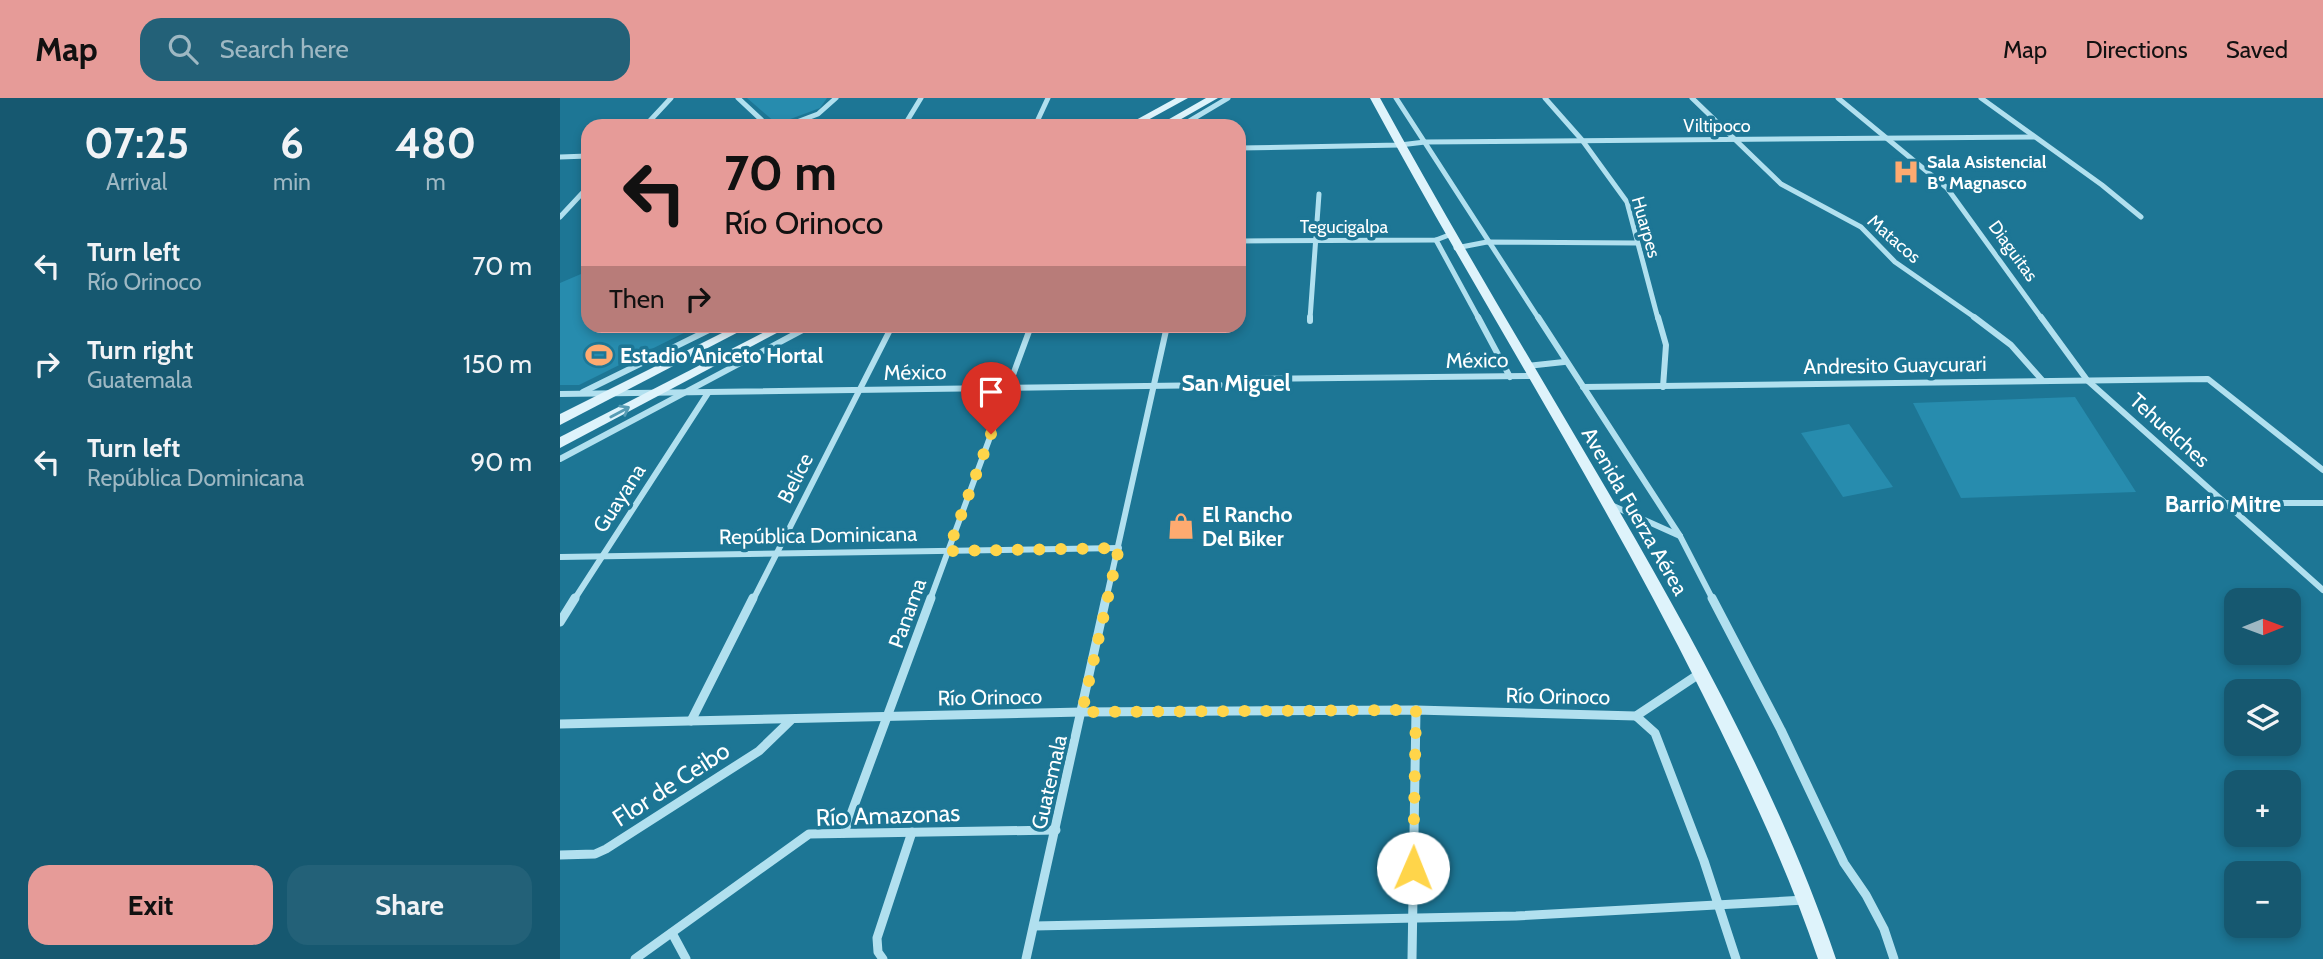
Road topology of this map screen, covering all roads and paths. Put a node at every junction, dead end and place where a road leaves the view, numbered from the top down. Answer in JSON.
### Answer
{"nodes":[{"id":1,"x":671,"y":98,"type":"edge"},
{"id":2,"x":738,"y":98,"type":"edge"},
{"id":3,"x":836,"y":98,"type":"edge"},
{"id":4,"x":921,"y":98,"type":"edge"},
{"id":5,"x":1048,"y":98,"type":"edge"},
{"id":6,"x":1183,"y":98,"type":"edge"},
{"id":7,"x":1213,"y":98,"type":"edge"},
{"id":8,"x":1228,"y":98,"type":"edge"},
{"id":9,"x":1375,"y":98,"type":"edge"},
{"id":10,"x":1396,"y":98,"type":"edge"},
{"id":11,"x":1545,"y":98,"type":"edge"},
{"id":12,"x":1692,"y":98,"type":"edge"},
{"id":13,"x":1838,"y":98,"type":"edge"},
{"id":14,"x":1981,"y":98,"type":"edge"},
{"id":15,"x":652,"y":119,"type":"edge"},
{"id":16,"x":760,"y":119,"type":"edge"},
{"id":17,"x":805,"y":119,"type":"edge"},
{"id":18,"x":908,"y":119,"type":"edge"},
{"id":19,"x":1038,"y":119,"type":"edge"},
{"id":20,"x":1143,"y":119,"type":"edge"},
{"id":21,"x":1175,"y":119,"type":"edge"},
{"id":22,"x":1193,"y":119,"type":"edge"},
{"id":23,"x":2034,"y":138,"type":"junction"},
{"id":24,"x":1888,"y":139,"type":"junction"},
{"id":25,"x":1582,"y":140,"type":"junction"},
{"id":26,"x":1736,"y":140,"type":"junction"},
{"id":27,"x":1425,"y":142,"type":"junction"},
{"id":28,"x":1400,"y":145,"type":"junction"},
{"id":29,"x":1246,"y":148,"type":"edge"},
{"id":30,"x":560,"y":156,"type":"edge"},
{"id":31,"x":581,"y":156,"type":"edge"},
{"id":32,"x":581,"y":194,"type":"edge"},
{"id":33,"x":1319,"y":194,"type":"dead end"},
{"id":34,"x":560,"y":217,"type":"edge"},
{"id":35,"x":2141,"y":217,"type":"dead end"},
{"id":36,"x":1246,"y":241,"type":"edge"},
{"id":37,"x":1317,"y":241,"type":"junction"},
{"id":38,"x":1447,"y":241,"type":"junction"},
{"id":39,"x":1487,"y":242,"type":"junction"},
{"id":40,"x":1636,"y":243,"type":"junction"},
{"id":41,"x":1310,"y":321,"type":"dead end"},
{"id":42,"x":703,"y":333,"type":"edge"},
{"id":43,"x":730,"y":333,"type":"edge"},
{"id":44,"x":771,"y":333,"type":"edge"},
{"id":45,"x":797,"y":333,"type":"edge"},
{"id":46,"x":888,"y":333,"type":"edge"},
{"id":47,"x":1028,"y":333,"type":"edge"},
{"id":48,"x":1165,"y":333,"type":"edge"},
{"id":49,"x":1564,"y":362,"type":"junction"},
{"id":50,"x":1529,"y":371,"type":"junction"},
{"id":51,"x":1510,"y":377,"type":"junction"},
{"id":52,"x":1254,"y":379,"type":"dead end"},
{"id":53,"x":2042,"y":380,"type":"junction"},
{"id":54,"x":2087,"y":380,"type":"junction"},
{"id":55,"x":1220,"y":385,"type":"dead end"},
{"id":56,"x":1153,"y":386,"type":"junction"},
{"id":57,"x":1583,"y":387,"type":"junction"},
{"id":58,"x":1663,"y":387,"type":"junction"},
{"id":59,"x":1008,"y":388,"type":"junction"},
{"id":60,"x":859,"y":390,"type":"junction"},
{"id":61,"x":683,"y":393,"type":"junction"},
{"id":62,"x":708,"y":393,"type":"junction"},
{"id":63,"x":560,"y":394,"type":"edge"},
{"id":64,"x":580,"y":394,"type":"junction"},
{"id":65,"x":610,"y":394,"type":"junction"},
{"id":66,"x":653,"y":394,"type":"junction"},
{"id":67,"x":560,"y":420,"type":"edge"},
{"id":68,"x":560,"y":443,"type":"edge"},
{"id":69,"x":560,"y":459,"type":"edge"},
{"id":70,"x":2323,"y":470,"type":"edge"},
{"id":71,"x":1607,"y":503,"type":"junction"},
{"id":72,"x":2225,"y":503,"type":"junction"},
{"id":73,"x":2323,"y":503,"type":"edge"},
{"id":74,"x":1680,"y":536,"type":"junction"},
{"id":75,"x":1119,"y":548,"type":"junction"},
{"id":76,"x":948,"y":551,"type":"junction"},
{"id":77,"x":776,"y":554,"type":"junction"},
{"id":78,"x":560,"y":557,"type":"edge"},
{"id":79,"x":602,"y":557,"type":"junction"},
{"id":80,"x":2323,"y":590,"type":"edge"},
{"id":81,"x":560,"y":622,"type":"edge"},
{"id":82,"x":1702,"y":672,"type":"junction"},
{"id":83,"x":1416,"y":710,"type":"junction"},
{"id":84,"x":1082,"y":712,"type":"junction"},
{"id":85,"x":1636,"y":716,"type":"junction"},
{"id":86,"x":888,"y":717,"type":"junction"},
{"id":87,"x":791,"y":720,"type":"junction"},
{"id":88,"x":691,"y":721,"type":"junction"},
{"id":89,"x":560,"y":724,"type":"edge"},
{"id":90,"x":1056,"y":830,"type":"junction"},
{"id":91,"x":912,"y":832,"type":"junction"},
{"id":92,"x":844,"y":833,"type":"junction"},
{"id":93,"x":560,"y":855,"type":"edge"},
{"id":94,"x":1805,"y":900,"type":"junction"},
{"id":95,"x":1717,"y":906,"type":"junction"},
{"id":96,"x":1412,"y":920,"type":"junction"},
{"id":97,"x":1034,"y":926,"type":"junction"},
{"id":98,"x":672,"y":933,"type":"junction"},
{"id":99,"x":635,"y":959,"type":"edge"},
{"id":100,"x":686,"y":959,"type":"edge"},
{"id":101,"x":883,"y":959,"type":"edge"},
{"id":102,"x":1027,"y":959,"type":"edge"},
{"id":103,"x":1412,"y":959,"type":"edge"},
{"id":104,"x":1736,"y":959,"type":"edge"},
{"id":105,"x":1827,"y":959,"type":"edge"},
{"id":106,"x":1894,"y":959,"type":"edge"}],
"edges":[{"from":1,"to":15,"type":"street"},
{"from":2,"to":16,"type":"street"},
{"from":3,"to":17,"type":"street"},
{"from":4,"to":18,"type":"street"},
{"from":5,"to":19,"type":"street"},
{"from":6,"to":20,"type":"main road"},
{"from":7,"to":21,"type":"main road"},
{"from":8,"to":22,"type":"street"},
{"from":9,"to":28,"type":"main road","name":"Avenida Fuerza Aérea"},
{"from":10,"to":27,"type":"street"},
{"from":11,"to":25,"type":"street","name":"Huarpes"},
{"from":12,"to":26,"type":"street","name":"Matacos"},
{"from":13,"to":24,"type":"street","name":"Diaguitas"},
{"from":14,"to":23,"type":"street"},
{"from":23,"to":24,"type":"street","name":"Viltipoco"},
{"from":23,"to":35,"type":"street"},
{"from":24,"to":26,"type":"street","name":"Viltipoco"},
{"from":24,"to":54,"type":"street","name":"Diaguitas"},
{"from":25,"to":26,"type":"street","name":"Viltipoco"},
{"from":25,"to":27,"type":"street","name":"Viltipoco"},
{"from":25,"to":40,"type":"street","name":"Huarpes"},
{"from":26,"to":53,"type":"street","name":"Matacos"},
{"from":27,"to":28,"type":"street","name":"Viltipoco"},
{"from":27,"to":39,"type":"street"},
{"from":28,"to":29,"type":"street","name":"Viltipoco"},
{"from":28,"to":38,"type":"main road","name":"Avenida Fuerza Aérea"},
{"from":30,"to":31,"type":"street"},
{"from":32,"to":34,"type":"street"},
{"from":33,"to":37,"type":"street"},
{"from":36,"to":37,"type":"street","name":"Tegucigalpa"},
{"from":37,"to":38,"type":"street","name":"Tegucigalpa"},
{"from":37,"to":41,"type":"street"},
{"from":38,"to":39,"type":"street","name":"Tegucigalpa"},
{"from":38,"to":50,"type":"main road","name":"Avenida Fuerza Aérea"},
{"from":38,"to":51,"type":"street"},
{"from":39,"to":40,"type":"street","name":"Tegucigalpa"},
{"from":39,"to":49,"type":"street"},
{"from":40,"to":58,"type":"street","name":"Huarpes"},
{"from":42,"to":64,"type":"street"},
{"from":43,"to":65,"type":"main road"},
{"from":44,"to":66,"type":"main road"},
{"from":45,"to":61,"type":"street"},
{"from":46,"to":60,"type":"street","name":"Belice"},
{"from":47,"to":59,"type":"street","name":"Panama"},
{"from":48,"to":56,"type":"street","name":"Guatemala"},
{"from":49,"to":50,"type":"street","name":"México"},
{"from":49,"to":57,"type":"street"},
{"from":50,"to":51,"type":"street","name":"México"},
{"from":50,"to":71,"type":"main road","name":"Avenida Fuerza Aérea"},
{"from":51,"to":52,"type":"street","name":"México"},
{"from":53,"to":54,"type":"street","name":"Andresito Guaycurari"},
{"from":53,"to":58,"type":"street","name":"Andresito Guaycurari"},
{"from":54,"to":70,"type":"street","name":"Andresito Guaycurari"},
{"from":54,"to":72,"type":"street","name":"Tehuelches"},
{"from":55,"to":56,"type":"street","name":"México"},
{"from":56,"to":59,"type":"street","name":"México"},
{"from":56,"to":75,"type":"street","name":"Guatemala"},
{"from":57,"to":58,"type":"street","name":"Andresito Guaycurari"},
{"from":57,"to":74,"type":"street"},
{"from":59,"to":60,"type":"street","name":"México"},
{"from":59,"to":76,"type":"street","name":"Panama"},
{"from":60,"to":62,"type":"street","name":"México"},
{"from":60,"to":77,"type":"street","name":"Belice"},
{"from":61,"to":62,"type":"street","name":"México"},
{"from":61,"to":66,"type":"street","name":"México"},
{"from":61,"to":69,"type":"street"},
{"from":62,"to":79,"type":"street","name":"Guayana"},
{"from":63,"to":64,"type":"street","name":"México"},
{"from":64,"to":65,"type":"street","name":"México"},
{"from":65,"to":66,"type":"street","name":"México"},
{"from":65,"to":67,"type":"main road"},
{"from":68,"to":66,"type":"main road","one_way":true},
{"from":71,"to":74,"type":"street"},
{"from":71,"to":82,"type":"main road","name":"Avenida Fuerza Aérea"},
{"from":72,"to":73,"type":"street"},
{"from":72,"to":80,"type":"street","name":"Tehuelches"},
{"from":74,"to":106,"type":"street"},
{"from":75,"to":76,"type":"street","name":"República Dominicana"},
{"from":75,"to":84,"type":"street","name":"Guatemala"},
{"from":76,"to":77,"type":"street","name":"República Dominicana"},
{"from":76,"to":86,"type":"street","name":"Panama"},
{"from":77,"to":79,"type":"street","name":"República Dominicana"},
{"from":77,"to":88,"type":"street","name":"Belice"},
{"from":78,"to":79,"type":"street","name":"República Dominicana"},
{"from":79,"to":81,"type":"street","name":"Guayana"},
{"from":82,"to":85,"type":"street","name":"Río Orinoco"},
{"from":82,"to":94,"type":"main road","name":"Avenida Fuerza Aérea"},
{"from":83,"to":84,"type":"street","name":"Río Orinoco"},
{"from":83,"to":85,"type":"street","name":"Río Orinoco"},
{"from":83,"to":96,"type":"street"},
{"from":84,"to":86,"type":"street","name":"Río Orinoco"},
{"from":84,"to":90,"type":"street","name":"Guatemala"},
{"from":85,"to":95,"type":"street"},
{"from":86,"to":87,"type":"street","name":"Río Orinoco"},
{"from":86,"to":92,"type":"street","name":"Panama"},
{"from":87,"to":88,"type":"street","name":"Río Orinoco"},
{"from":87,"to":93,"type":"street","name":"Flor de Ceibo"},
{"from":88,"to":89,"type":"street","name":"Río Orinoco"},
{"from":90,"to":91,"type":"street","name":"Río Amazonas"},
{"from":90,"to":97,"type":"street","name":"Guatemala"},
{"from":91,"to":92,"type":"street","name":"Río Amazonas"},
{"from":91,"to":101,"type":"street"},
{"from":92,"to":98,"type":"street","name":"Río Amazonas"},
{"from":94,"to":95,"type":"street"},
{"from":94,"to":105,"type":"main road","name":"Avenida Fuerza Aérea"},
{"from":95,"to":96,"type":"street"},
{"from":95,"to":104,"type":"street"},
{"from":96,"to":97,"type":"street"},
{"from":96,"to":103,"type":"street"},
{"from":97,"to":102,"type":"street","name":"Guatemala"},
{"from":98,"to":99,"type":"street","name":"Río Amazonas"},
{"from":98,"to":100,"type":"street"}]}
